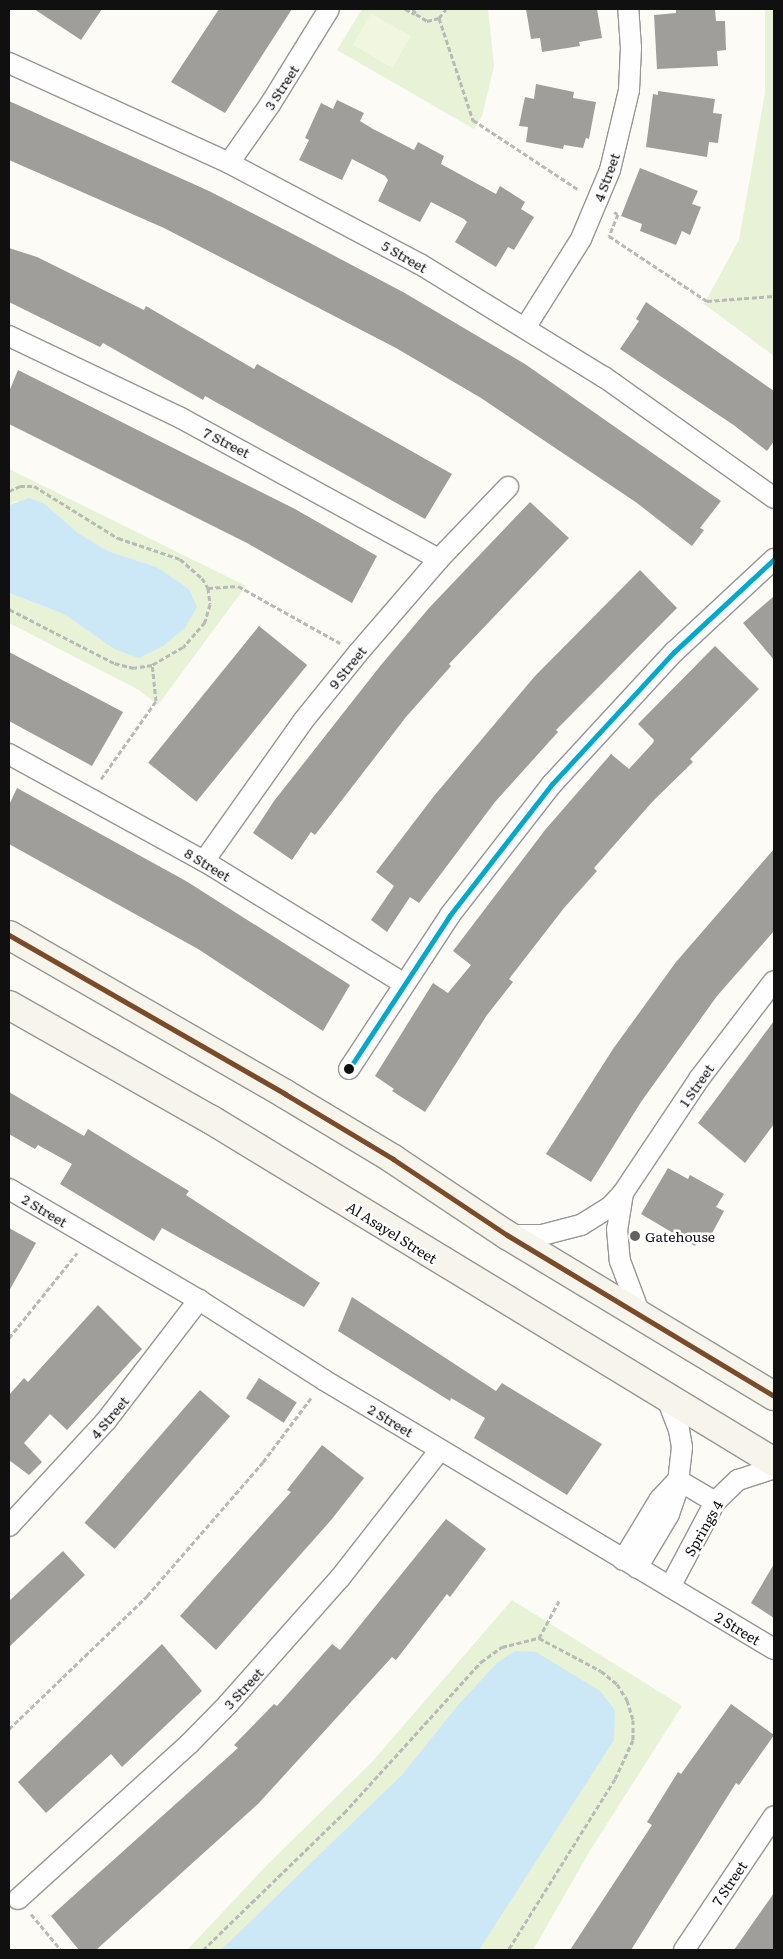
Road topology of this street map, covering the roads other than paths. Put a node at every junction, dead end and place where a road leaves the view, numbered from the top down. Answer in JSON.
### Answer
{"nodes":[{"id":1,"x":329,"y":9,"type":"edge"},
{"id":2,"x":628,"y":9,"type":"edge"},
{"id":3,"x":9,"y":63,"type":"edge"},
{"id":4,"x":229,"y":163,"type":"junction"},
{"id":5,"x":525,"y":328,"type":"junction"},
{"id":6,"x":9,"y":336,"type":"edge"},
{"id":7,"x":508,"y":487,"type":"dead end"},
{"id":8,"x":774,"y":498,"type":"edge"},
{"id":9,"x":440,"y":559,"type":"junction"},
{"id":10,"x":774,"y":559,"type":"edge"},
{"id":11,"x":9,"y":754,"type":"edge"},
{"id":12,"x":204,"y":860,"type":"junction"},
{"id":13,"x":9,"y":934,"type":"edge"},
{"id":14,"x":774,"y":981,"type":"edge"},
{"id":15,"x":403,"y":983,"type":"junction"},
{"id":16,"x":9,"y":1005,"type":"edge"},
{"id":17,"x":349,"y":1068,"type":"dead end"},
{"id":18,"x":9,"y":1189,"type":"edge"},
{"id":19,"x":623,"y":1193,"type":"junction"},
{"id":20,"x":507,"y":1235,"type":"junction"},
{"id":21,"x":199,"y":1300,"type":"junction"},
{"id":22,"x":641,"y":1317,"type":"junction"},
{"id":23,"x":774,"y":1396,"type":"edge"},
{"id":24,"x":667,"y":1398,"type":"junction"},
{"id":25,"x":440,"y":1450,"type":"junction"},
{"id":26,"x":774,"y":1462,"type":"edge"},
{"id":27,"x":774,"y":1468,"type":"edge"},
{"id":28,"x":678,"y":1480,"type":"junction"},
{"id":29,"x":715,"y":1502,"type":"junction"},
{"id":30,"x":9,"y":1526,"type":"edge"},
{"id":31,"x":630,"y":1564,"type":"junction"},
{"id":32,"x":670,"y":1587,"type":"junction"},
{"id":33,"x":774,"y":1649,"type":"edge"},
{"id":34,"x":774,"y":1816,"type":"edge"},
{"id":35,"x":18,"y":1899,"type":"road end"},
{"id":36,"x":684,"y":1950,"type":"edge"}],
"edges":[{"from":1,"to":4,"type":"street","name":"3 Street"},
{"from":2,"to":5,"type":"street","name":"4 Street"},
{"from":3,"to":4,"type":"street","name":"5 Street"},
{"from":4,"to":5,"type":"street","name":"5 Street"},
{"from":5,"to":8,"type":"street","name":"5 Street"},
{"from":6,"to":9,"type":"street","name":"7 Street"},
{"from":7,"to":9,"type":"street","name":"9 Street"},
{"from":9,"to":12,"type":"street","name":"9 Street"},
{"from":10,"to":15,"type":"street"},
{"from":11,"to":12,"type":"street","name":"8 Street"},
{"from":12,"to":15,"type":"street","name":"8 Street"},
{"from":13,"to":20,"type":"main road"},
{"from":14,"to":19,"type":"street","name":"1 Street"},
{"from":15,"to":17,"type":"street"},
{"from":16,"to":24,"type":"main road","name":"Al Asayel Street"},
{"from":18,"to":21,"type":"street","name":"2 Street"},
{"from":19,"to":20,"type":"street","name":"1 Street"},
{"from":19,"to":22,"type":"street","name":"1 Street"},
{"from":20,"to":22,"type":"main road"},
{"from":21,"to":25,"type":"street","name":"2 Street"},
{"from":21,"to":30,"type":"street","name":"4 Street"},
{"from":22,"to":23,"type":"main road"},
{"from":24,"to":26,"type":"main road","name":"Al Asayel Street"},
{"from":24,"to":28,"type":"street"},
{"from":25,"to":31,"type":"street","name":"2 Street"},
{"from":25,"to":35,"type":"street","name":"3 Street"},
{"from":27,"to":29,"type":"street","name":"Springs 4"},
{"from":28,"to":29,"type":"street"},
{"from":28,"to":31,"type":"street"},
{"from":29,"to":32,"type":"street","name":"Springs 4"},
{"from":31,"to":32,"type":"street","name":"2 Street"},
{"from":32,"to":33,"type":"street","name":"2 Street"},
{"from":34,"to":36,"type":"street","name":"7 Street"}]}
